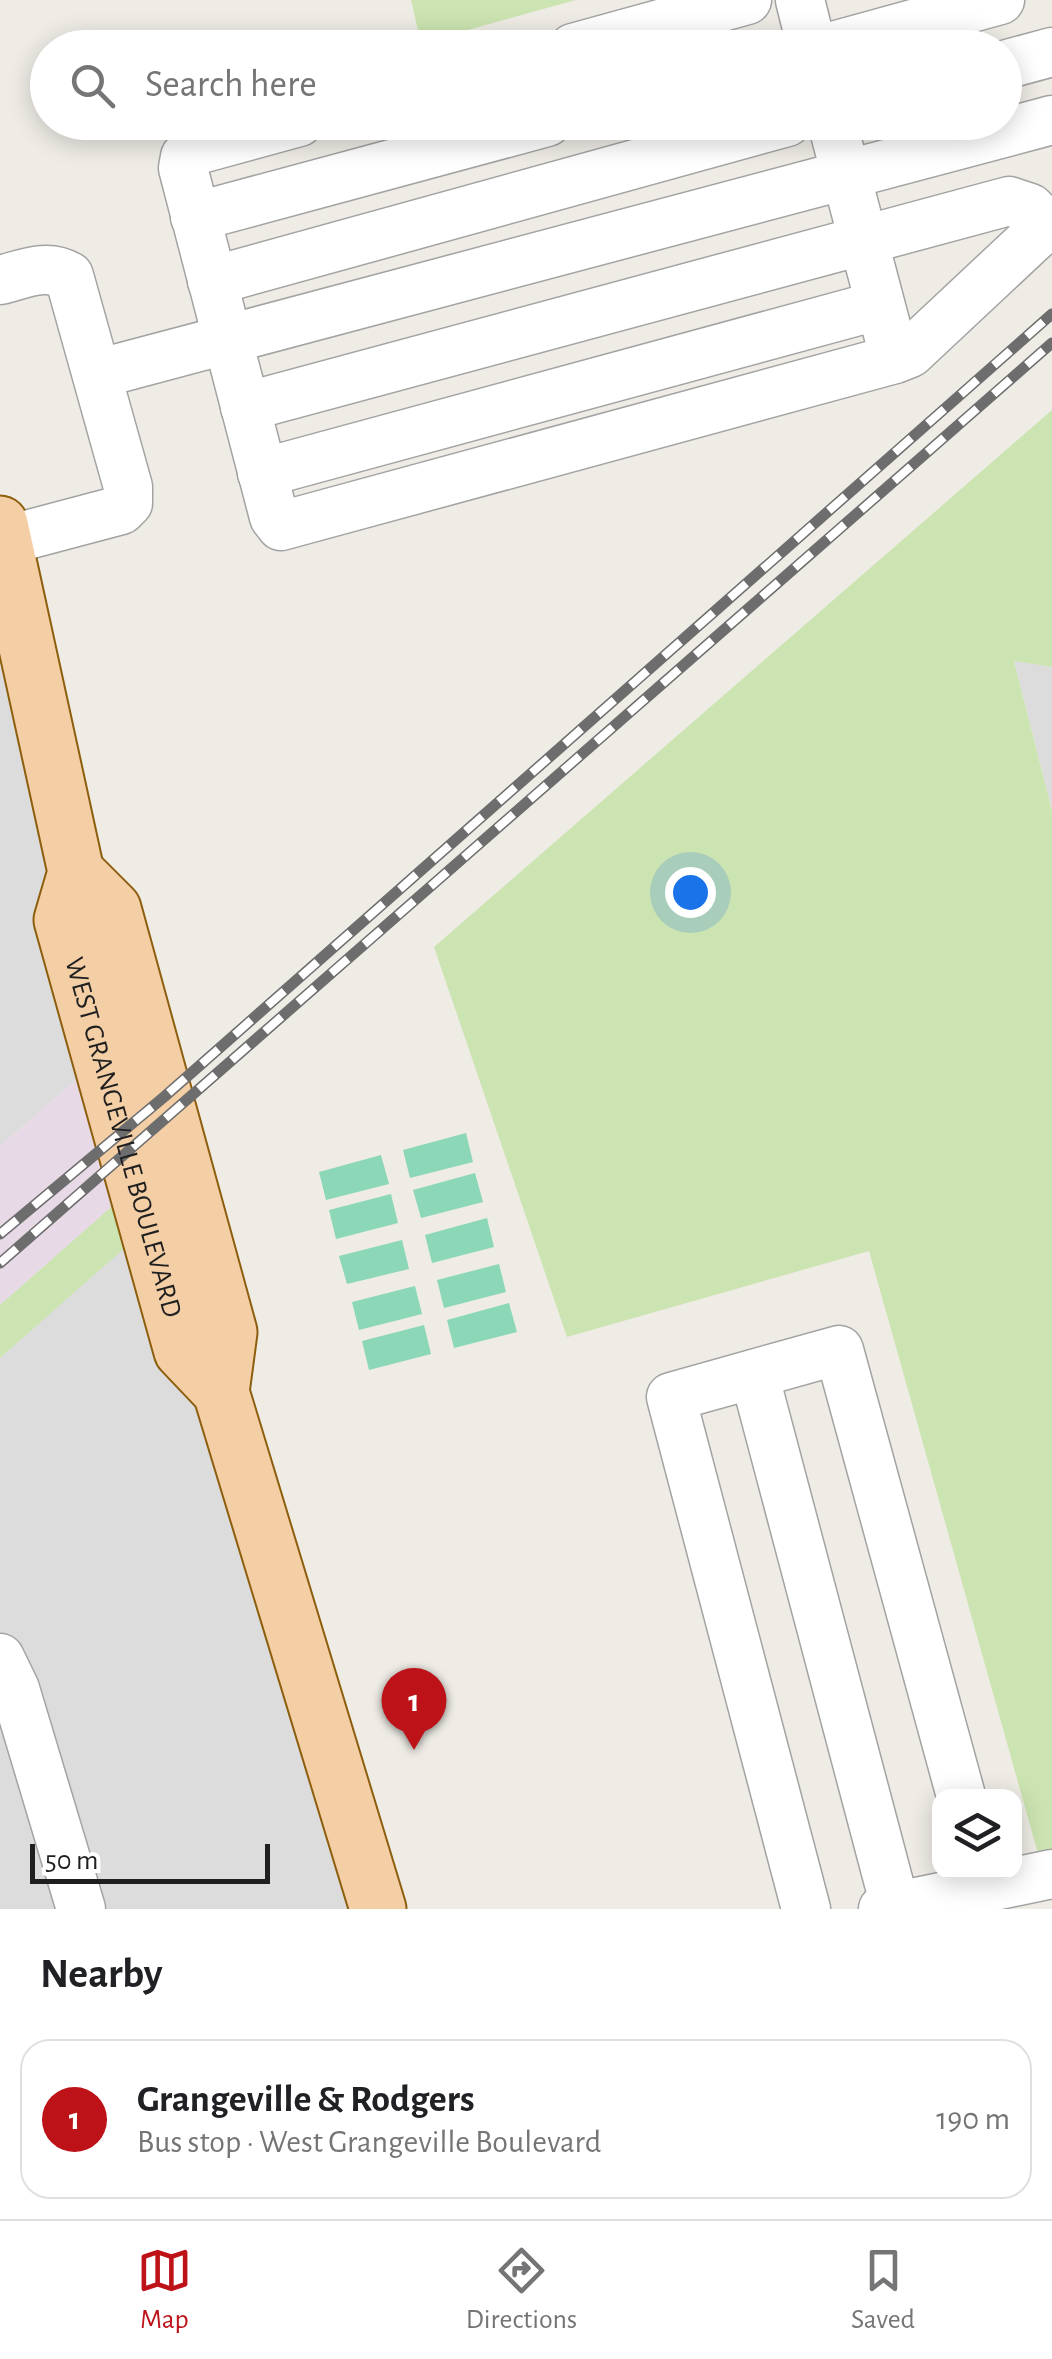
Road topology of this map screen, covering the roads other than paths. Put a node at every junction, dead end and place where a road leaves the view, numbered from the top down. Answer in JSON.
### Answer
{"nodes":[{"id":1,"x":747,"y":0,"type":"edge"},
{"id":2,"x":800,"y":0,"type":"edge"},
{"id":3,"x":1000,"y":0,"type":"edge"},
{"id":4,"x":639,"y":30,"type":"edge"},
{"id":5,"x":808,"y":30,"type":"edge"},
{"id":6,"x":891,"y":30,"type":"edge"},
{"id":7,"x":1052,"y":52,"type":"edge"},
{"id":8,"x":1022,"y":60,"type":"edge"},
{"id":9,"x":1052,"y":120,"type":"edge"},
{"id":10,"x":1022,"y":128,"type":"edge"},
{"id":11,"x":240,"y":140,"type":"edge"},
{"id":12,"x":480,"y":140,"type":"edge"},
{"id":13,"x":723,"y":140,"type":"edge"},
{"id":14,"x":837,"y":140,"type":"edge"},
{"id":15,"x":976,"y":140,"type":"edge"},
{"id":16,"x":846,"y":174,"type":"junction"},
{"id":17,"x":195,"y":217,"type":"junction"},
{"id":18,"x":1049,"y":222,"type":"edge"},
{"id":19,"x":864,"y":240,"type":"junction"},
{"id":20,"x":0,"y":280,"type":"edge"},
{"id":21,"x":212,"y":281,"type":"junction"},
{"id":22,"x":880,"y":305,"type":"junction"},
{"id":23,"x":227,"y":340,"type":"junction"},
{"id":24,"x":895,"y":359,"type":"junction"},
{"id":25,"x":96,"y":374,"type":"junction"},
{"id":26,"x":244,"y":407,"type":"junction"},
{"id":27,"x":262,"y":473,"type":"junction"},
{"id":28,"x":2,"y":533,"type":"edge"},
{"id":29,"x":754,"y":1374,"type":"junction"},
{"id":30,"x":2,"y":1659,"type":"edge"},
{"id":31,"x":959,"y":1789,"type":"edge"},
{"id":32,"x":1052,"y":1874,"type":"edge"},
{"id":33,"x":990,"y":1887,"type":"edge"},
{"id":34,"x":889,"y":1907,"type":"edge"},
{"id":35,"x":81,"y":1909,"type":"edge"},
{"id":36,"x":378,"y":1909,"type":"edge"},
{"id":37,"x":806,"y":1909,"type":"edge"}],
"edges":[{"from":1,"to":4,"type":"street"},
{"from":2,"to":5,"type":"street"},
{"from":3,"to":6,"type":"street"},
{"from":7,"to":8,"type":"street"},
{"from":9,"to":10,"type":"street"},
{"from":11,"to":17,"type":"street"},
{"from":12,"to":17,"type":"street"},
{"from":13,"to":21,"type":"street"},
{"from":14,"to":16,"type":"street"},
{"from":15,"to":16,"type":"street"},
{"from":16,"to":19,"type":"street"},
{"from":16,"to":23,"type":"street"},
{"from":17,"to":21,"type":"street"},
{"from":18,"to":19,"type":"street"},
{"from":18,"to":24,"type":"street"},
{"from":19,"to":22,"type":"street"},
{"from":19,"to":26,"type":"street"},
{"from":20,"to":25,"type":"street"},
{"from":21,"to":23,"type":"street"},
{"from":22,"to":24,"type":"street"},
{"from":22,"to":27,"type":"street"},
{"from":23,"to":25,"type":"street"},
{"from":23,"to":26,"type":"street"},
{"from":24,"to":27,"type":"street"},
{"from":25,"to":28,"type":"street"},
{"from":26,"to":27,"type":"street"},
{"from":28,"to":36,"type":"main road","name":"WEST GRANGEVILLE BOULEVARD"},
{"from":29,"to":31,"type":"street"},
{"from":29,"to":34,"type":"street"},
{"from":29,"to":37,"type":"street"},
{"from":30,"to":35,"type":"street"},
{"from":32,"to":33,"type":"street"},
{"from":33,"to":34,"type":"street"}]}
